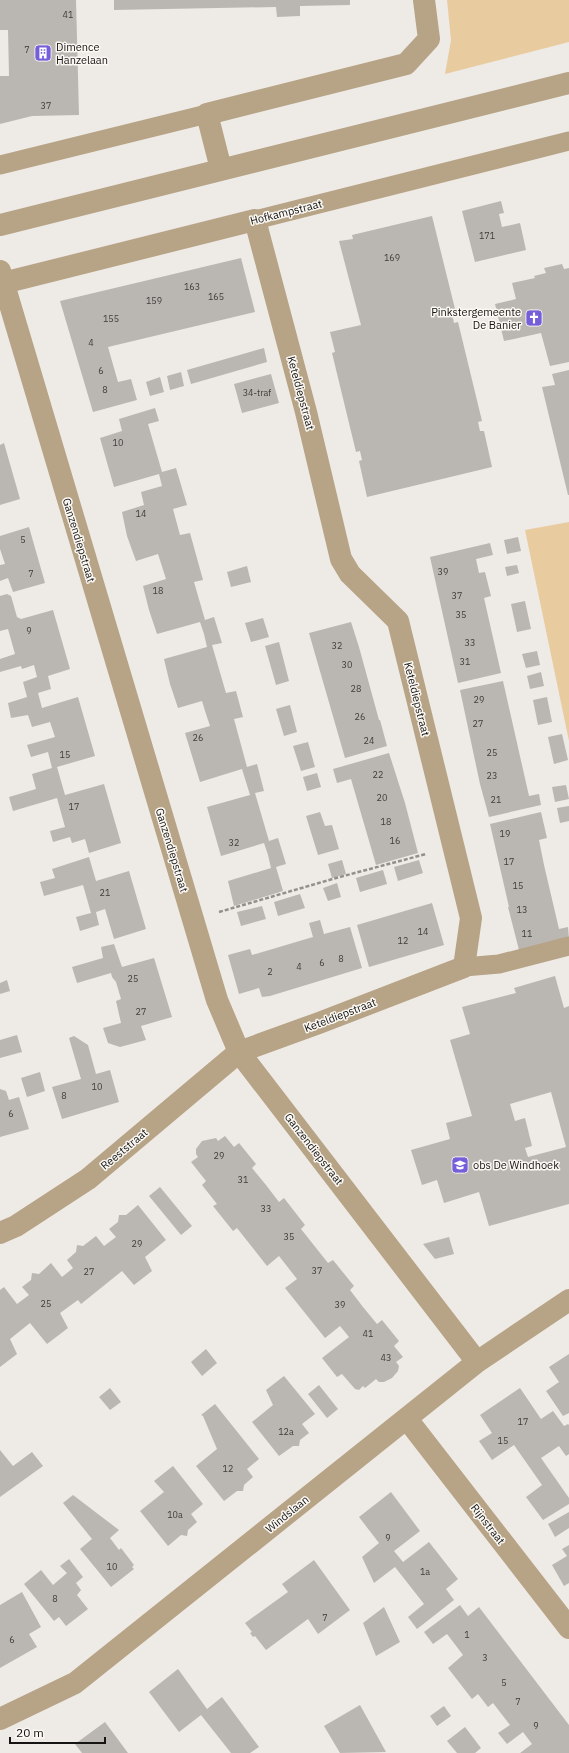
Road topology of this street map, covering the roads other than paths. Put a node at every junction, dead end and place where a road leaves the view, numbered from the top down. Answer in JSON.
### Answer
{"nodes":[{"id":1,"x":424,"y":0,"type":"edge"},
{"id":2,"x":569,"y":83,"type":"edge"},
{"id":3,"x":207,"y":114,"type":"junction"},
{"id":4,"x":569,"y":141,"type":"edge"},
{"id":5,"x":0,"y":165,"type":"edge"},
{"id":6,"x":221,"y":169,"type":"junction"},
{"id":7,"x":255,"y":220,"type":"junction"},
{"id":8,"x":0,"y":225,"type":"edge"},
{"id":9,"x":2,"y":277,"type":"edge"},
{"id":10,"x":569,"y":946,"type":"edge"},
{"id":11,"x":464,"y":967,"type":"junction"},
{"id":12,"x":239,"y":1052,"type":"junction"},
{"id":13,"x":0,"y":1233,"type":"edge"},
{"id":14,"x":569,"y":1300,"type":"edge"},
{"id":15,"x":477,"y":1362,"type":"junction"},
{"id":16,"x":407,"y":1419,"type":"junction"},
{"id":17,"x":569,"y":1628,"type":"edge"},
{"id":18,"x":0,"y":1719,"type":"edge"}],
"edges":[{"from":1,"to":3,"type":"street"},
{"from":2,"to":6,"type":"street"},
{"from":3,"to":5,"type":"lane"},
{"from":3,"to":6,"type":"street"},
{"from":4,"to":7,"type":"lane","name":"Hofkampstraat"},
{"from":6,"to":8,"type":"street"},
{"from":7,"to":9,"type":"street","name":"Hofkampstraat"},
{"from":7,"to":11,"type":"street","name":"Keteldiepstraat"},
{"from":9,"to":12,"type":"street","name":"Ganzendiepstraat"},
{"from":10,"to":11,"type":"lane"},
{"from":11,"to":12,"type":"street","name":"Keteldiepstraat"},
{"from":12,"to":13,"type":"street","name":"Reeststraat"},
{"from":12,"to":15,"type":"street","name":"Ganzendiepstraat"},
{"from":14,"to":15,"type":"street","name":"Windslaan"},
{"from":15,"to":16,"type":"street","name":"Windslaan"},
{"from":16,"to":17,"type":"street","name":"Rijnstraat"},
{"from":16,"to":18,"type":"street","name":"Windslaan"}]}
